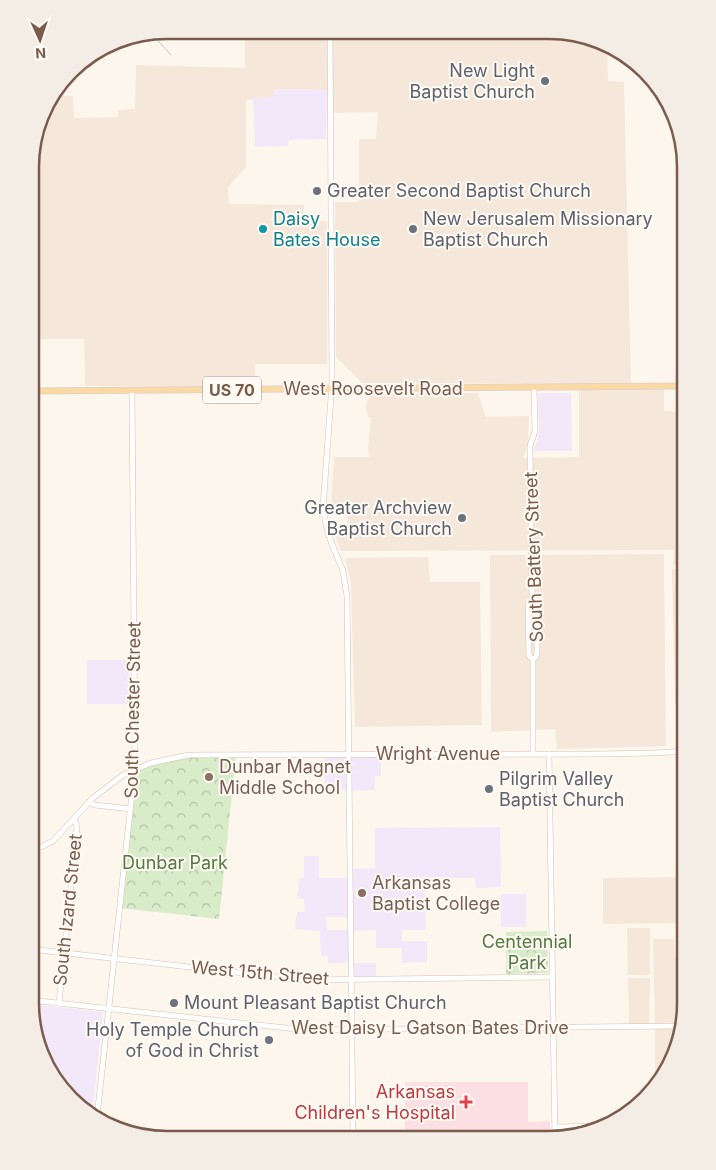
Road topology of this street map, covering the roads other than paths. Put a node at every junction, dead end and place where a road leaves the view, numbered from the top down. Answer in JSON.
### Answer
{"nodes":[{"id":1,"x":330,"y":39,"type":"edge"},
{"id":2,"x":677,"y":386,"type":"edge"},
{"id":3,"x":534,"y":388,"type":"junction"},
{"id":4,"x":332,"y":389,"type":"junction"},
{"id":5,"x":39,"y":391,"type":"edge"},
{"id":6,"x":132,"y":391,"type":"junction"},
{"id":7,"x":532,"y":601,"type":"junction"},
{"id":8,"x":533,"y":659,"type":"junction"},
{"id":9,"x":677,"y":752,"type":"edge"},
{"id":10,"x":533,"y":754,"type":"junction"},
{"id":11,"x":549,"y":754,"type":"junction"},
{"id":12,"x":350,"y":755,"type":"junction"},
{"id":13,"x":135,"y":769,"type":"junction"},
{"id":14,"x":89,"y":802,"type":"junction"},
{"id":15,"x":131,"y":808,"type":"junction"},
{"id":16,"x":74,"y":819,"type":"junction"},
{"id":17,"x":39,"y":848,"type":"edge"},
{"id":18,"x":39,"y":950,"type":"edge"},
{"id":19,"x":65,"y":953,"type":"junction"},
{"id":20,"x":114,"y":959,"type":"junction"},
{"id":21,"x":551,"y":978,"type":"junction"},
{"id":22,"x":352,"y":979,"type":"junction"},
{"id":23,"x":39,"y":1001,"type":"edge"},
{"id":24,"x":59,"y":1003,"type":"junction"},
{"id":25,"x":109,"y":1008,"type":"junction"},
{"id":26,"x":675,"y":1026,"type":"edge"},
{"id":27,"x":552,"y":1028,"type":"junction"},
{"id":28,"x":352,"y":1030,"type":"junction"},
{"id":29,"x":98,"y":1111,"type":"edge"},
{"id":30,"x":583,"y":1126,"type":"edge"},
{"id":31,"x":555,"y":1127,"type":"junction"},
{"id":32,"x":353,"y":1131,"type":"edge"},
{"id":33,"x":555,"y":1131,"type":"edge"}],
"edges":[{"from":1,"to":4,"type":"street"},
{"from":2,"to":3,"type":"main road","name":"West Roosevelt Road","number":"US 70"},
{"from":3,"to":4,"type":"main road","name":"West Roosevelt Road","number":"US 70"},
{"from":3,"to":7,"type":"street","name":"South Battery Street"},
{"from":4,"to":6,"type":"main road","name":"West Roosevelt Road","number":"US 70"},
{"from":4,"to":12,"type":"street"},
{"from":5,"to":6,"type":"main road","name":"West Roosevelt Road","number":"US 70"},
{"from":6,"to":13,"type":"street","name":"South Chester Street"},
{"from":7,"to":8,"type":"street","name":"South Battery Street"},
{"from":7,"to":8,"type":"street"},
{"from":8,"to":10,"type":"street","name":"South Battery Street"},
{"from":9,"to":11,"type":"street","name":"Wright Avenue"},
{"from":10,"to":11,"type":"street","name":"Wright Avenue"},
{"from":10,"to":12,"type":"street","name":"Wright Avenue"},
{"from":11,"to":21,"type":"street"},
{"from":12,"to":13,"type":"street","name":"Wright Avenue"},
{"from":12,"to":22,"type":"street"},
{"from":13,"to":14,"type":"street","name":"Wright Avenue"},
{"from":13,"to":15,"type":"street","name":"South Chester Street"},
{"from":14,"to":15,"type":"street"},
{"from":14,"to":16,"type":"street","name":"Wright Avenue"},
{"from":15,"to":20,"type":"street","name":"South Chester Street"},
{"from":16,"to":17,"type":"street","name":"Wright Avenue"},
{"from":16,"to":19,"type":"street","name":"South Izard Street"},
{"from":18,"to":19,"type":"street","name":"West 15th Street"},
{"from":19,"to":20,"type":"street","name":"West 15th Street"},
{"from":19,"to":24,"type":"street","name":"South Izard Street"},
{"from":20,"to":22,"type":"street","name":"West 15th Street"},
{"from":20,"to":25,"type":"street","name":"South Chester Street"},
{"from":21,"to":22,"type":"street","name":"West 15th Street"},
{"from":21,"to":27,"type":"street"},
{"from":22,"to":28,"type":"street"},
{"from":23,"to":24,"type":"street","name":"West Daisy L Gatson Bates Drive"},
{"from":24,"to":25,"type":"street","name":"West Daisy L Gatson Bates Drive"},
{"from":25,"to":28,"type":"street","name":"West Daisy L Gatson Bates Drive"},
{"from":25,"to":29,"type":"street","name":"South Chester Street"},
{"from":26,"to":27,"type":"street","name":"West Daisy L Gatson Bates Drive"},
{"from":27,"to":28,"type":"street","name":"West Daisy L Gatson Bates Drive"},
{"from":27,"to":31,"type":"street"},
{"from":28,"to":32,"type":"street"},
{"from":30,"to":31,"type":"street"},
{"from":31,"to":33,"type":"street"}]}
